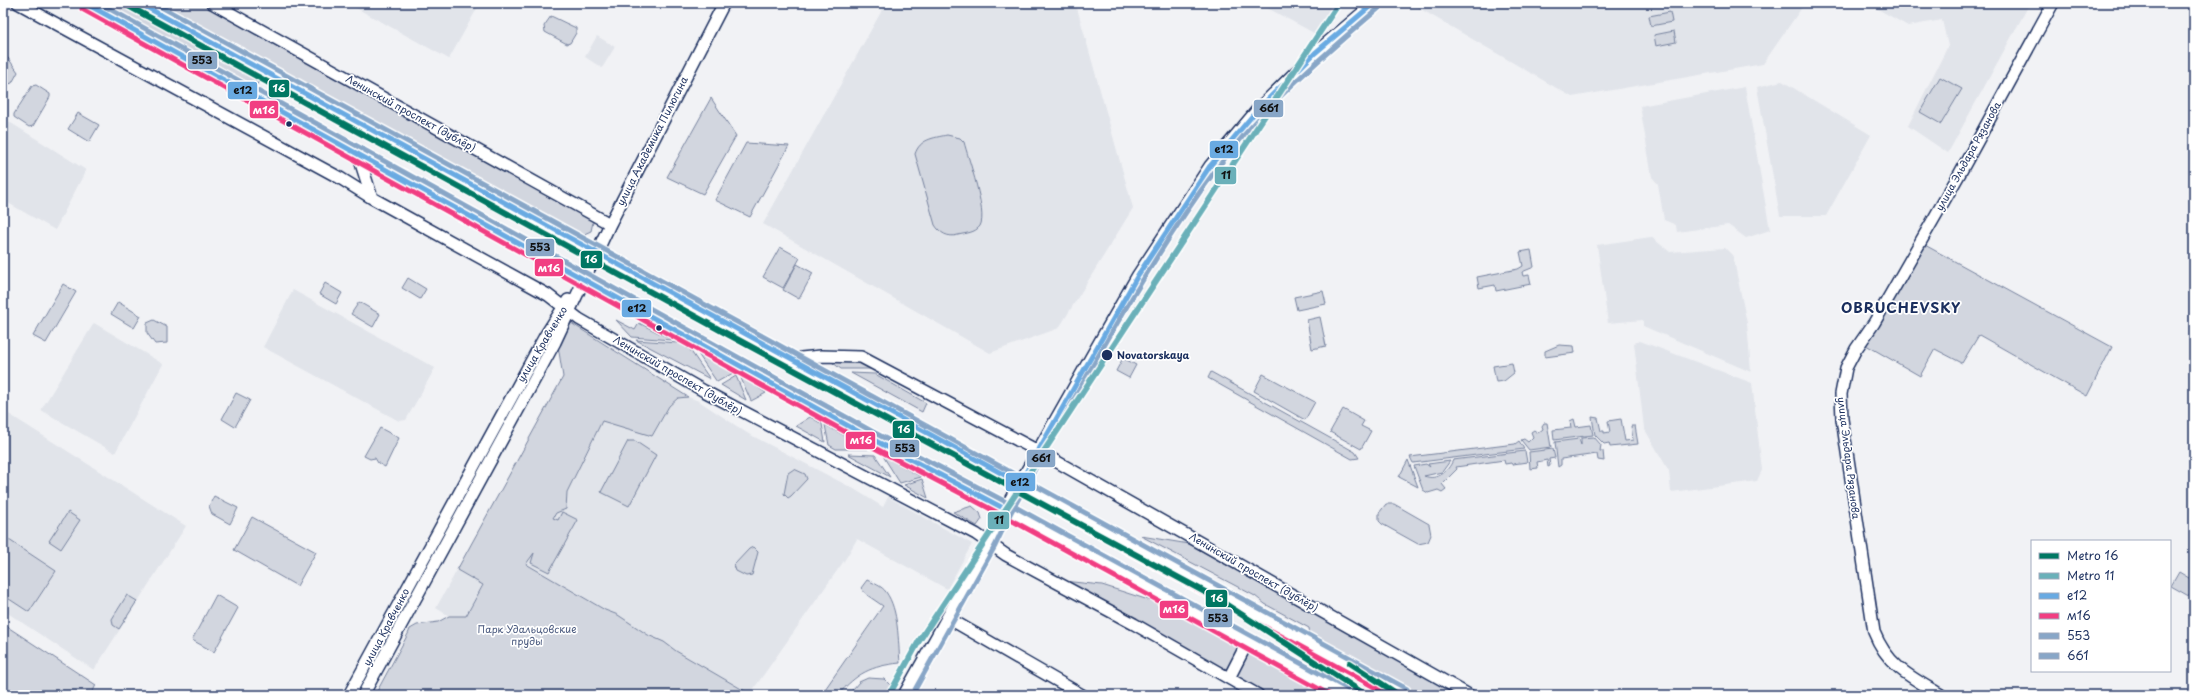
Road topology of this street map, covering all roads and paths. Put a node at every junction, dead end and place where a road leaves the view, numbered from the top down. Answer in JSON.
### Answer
{"nodes":[{"id":1,"x":18,"y":3,"type":"edge"},
{"id":2,"x":85,"y":3,"type":"edge"},
{"id":3,"x":139,"y":3,"type":"edge"},
{"id":4,"x":212,"y":3,"type":"edge"},
{"id":5,"x":724,"y":3,"type":"edge"},
{"id":6,"x":1361,"y":3,"type":"edge"},
{"id":7,"x":1374,"y":3,"type":"edge"},
{"id":8,"x":2053,"y":3,"type":"edge"},
{"id":9,"x":1347,"y":24,"type":"junction"},
{"id":10,"x":358,"y":154,"type":"junction"},
{"id":11,"x":372,"y":198,"type":"junction"},
{"id":12,"x":610,"y":224,"type":"junction"},
{"id":13,"x":596,"y":252,"type":"junction"},
{"id":14,"x":584,"y":281,"type":"junction"},
{"id":15,"x":567,"y":308,"type":"junction"},
{"id":16,"x":791,"y":359,"type":"junction"},
{"id":17,"x":1038,"y":451,"type":"junction"},
{"id":18,"x":1020,"y":484,"type":"junction"},
{"id":19,"x":1005,"y":509,"type":"junction"},
{"id":20,"x":989,"y":543,"type":"junction"},
{"id":21,"x":948,"y":618,"type":"junction"},
{"id":22,"x":382,"y":634,"type":"junction"},
{"id":23,"x":1248,"y":641,"type":"junction"},
{"id":24,"x":373,"y":677,"type":"junction"},
{"id":25,"x":1228,"y":678,"type":"junction"},
{"id":26,"x":349,"y":695,"type":"edge"},
{"id":27,"x":363,"y":695,"type":"edge"},
{"id":28,"x":904,"y":695,"type":"edge"},
{"id":29,"x":1082,"y":695,"type":"edge"},
{"id":30,"x":1258,"y":695,"type":"edge"},
{"id":31,"x":1345,"y":695,"type":"edge"},
{"id":32,"x":1404,"y":695,"type":"edge"},
{"id":33,"x":1469,"y":695,"type":"edge"},
{"id":34,"x":1941,"y":695,"type":"edge"}],
"edges":[{"from":1,"to":11,"type":"street","name":"Ленинский проспект (дублёр)"},
{"from":2,"to":10,"type":"main road"},
{"from":3,"to":13,"type":"main road"},
{"from":4,"to":12,"type":"street","name":"Ленинский проспект (дублёр)"},
{"from":5,"to":12,"type":"street","name":"улица Академика Пилюгина"},
{"from":6,"to":9,"type":"street"},
{"from":7,"to":9,"type":"street"},
{"from":8,"to":34,"type":"street","name":"улица Эльдара Рязанова"},
{"from":9,"to":17,"type":"street"},
{"from":10,"to":11,"type":"street"},
{"from":10,"to":14,"type":"main road"},
{"from":11,"to":15,"type":"street","name":"Ленинский проспект (дублёр)"},
{"from":12,"to":13,"type":"street","name":"улица Академика Пилюгина"},
{"from":13,"to":14,"type":"street","name":"улица Академика Пилюгина"},
{"from":13,"to":16,"type":"main road"},
{"from":14,"to":15,"type":"street","name":"улица Кравченко"},
{"from":14,"to":19,"type":"main road"},
{"from":15,"to":20,"type":"street","name":"Ленинский проспект (дублёр)"},
{"from":15,"to":22,"type":"street","name":"улица Кравченко"},
{"from":15,"to":24,"type":"street","name":"улица Кравченко"},
{"from":16,"to":17,"type":"street","name":"Ленинский проспект (дублёр)"},
{"from":16,"to":18,"type":"main road"},
{"from":17,"to":18,"type":"street"},
{"from":17,"to":33,"type":"street","name":"Ленинский проспект (дублёр)"},
{"from":18,"to":19,"type":"street"},
{"from":18,"to":32,"type":"main road"},
{"from":19,"to":20,"type":"street"},
{"from":19,"to":23,"type":"main road"},
{"from":20,"to":21,"type":"street"},
{"from":20,"to":25,"type":"street","name":"Ленинский проспект (дублёр)"},
{"from":21,"to":28,"type":"street"},
{"from":21,"to":29,"type":"street"},
{"from":22,"to":24,"type":"street"},
{"from":22,"to":26,"type":"street","name":"улица Кравченко"},
{"from":23,"to":25,"type":"street"},
{"from":23,"to":31,"type":"main road"},
{"from":24,"to":27,"type":"street","name":"улица Кравченко"},
{"from":25,"to":30,"type":"street","name":"Ленинский проспект (дублёр)"}]}
